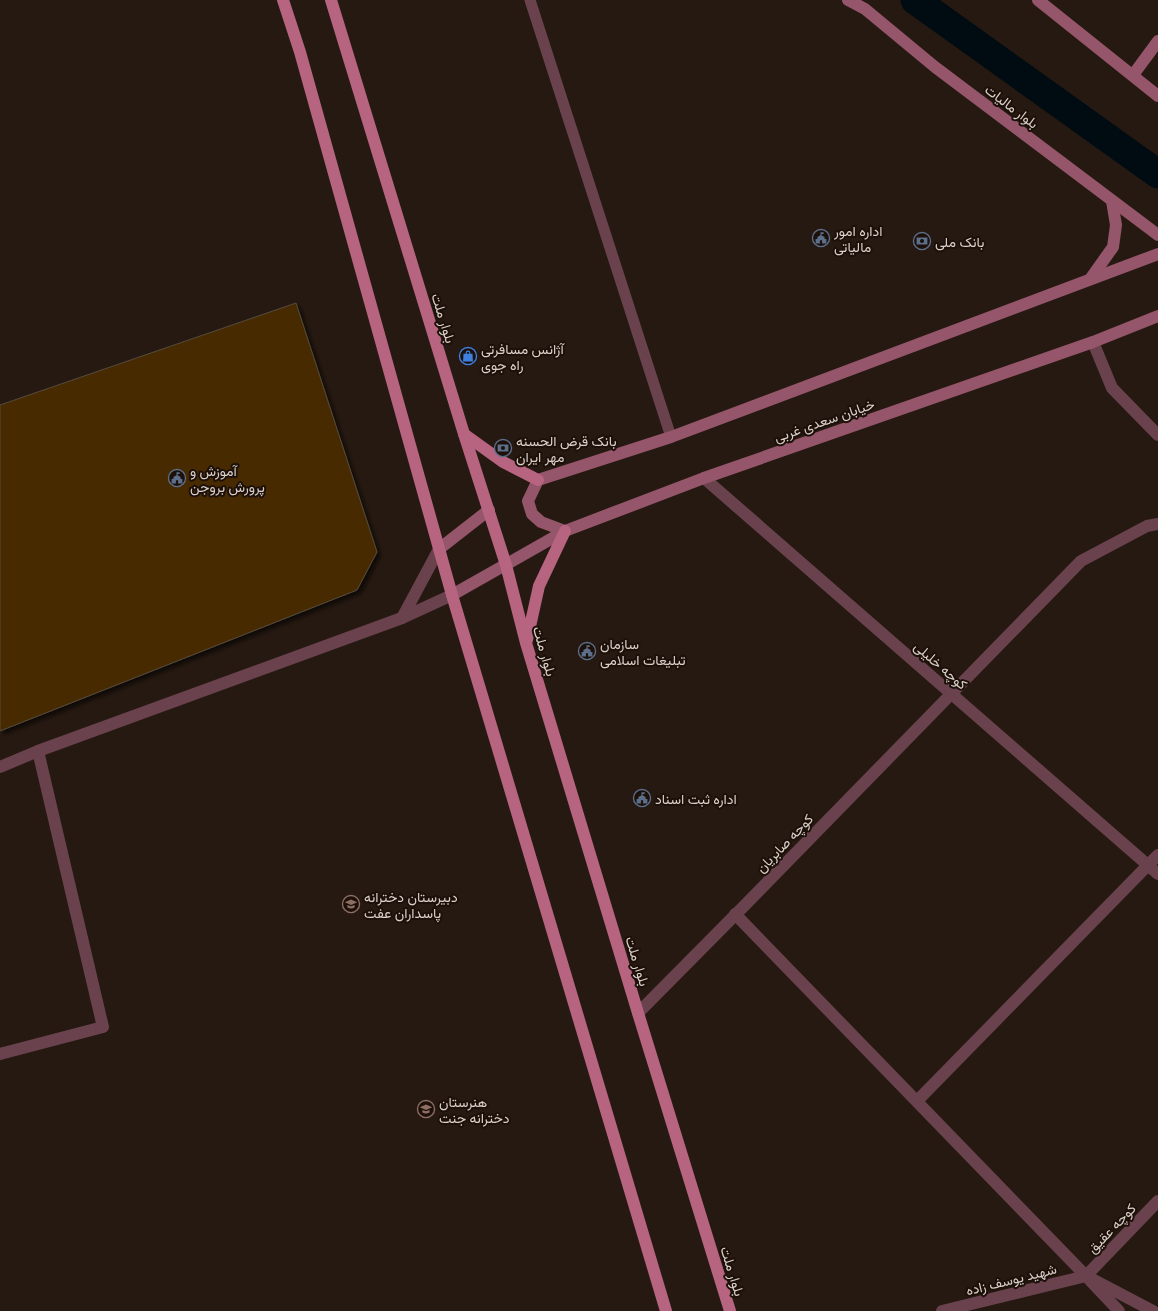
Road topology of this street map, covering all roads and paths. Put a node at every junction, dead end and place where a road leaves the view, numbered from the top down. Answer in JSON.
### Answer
{"nodes":[{"id":1,"x":283,"y":0,"type":"edge"},
{"id":2,"x":331,"y":0,"type":"edge"},
{"id":3,"x":530,"y":0,"type":"edge"},
{"id":4,"x":848,"y":0,"type":"edge"},
{"id":5,"x":1038,"y":0,"type":"edge"},
{"id":6,"x":1158,"y":41,"type":"edge"},
{"id":7,"x":1133,"y":75,"type":"junction"},
{"id":8,"x":1158,"y":96,"type":"edge"},
{"id":9,"x":1112,"y":200,"type":"junction"},
{"id":10,"x":1158,"y":235,"type":"edge"},
{"id":11,"x":1158,"y":254,"type":"edge"},
{"id":12,"x":1091,"y":278,"type":"junction"},
{"id":13,"x":1158,"y":316,"type":"edge"},
{"id":14,"x":1093,"y":342,"type":"junction"},
{"id":15,"x":464,"y":434,"type":"junction"},
{"id":16,"x":1158,"y":435,"type":"edge"},
{"id":17,"x":671,"y":437,"type":"junction"},
{"id":18,"x":704,"y":478,"type":"junction"},
{"id":19,"x":538,"y":480,"type":"junction"},
{"id":20,"x":489,"y":510,"type":"junction"},
{"id":21,"x":1158,"y":524,"type":"edge"},
{"id":22,"x":565,"y":531,"type":"junction"},
{"id":23,"x":439,"y":550,"type":"junction"},
{"id":24,"x":506,"y":565,"type":"junction"},
{"id":25,"x":452,"y":595,"type":"junction"},
{"id":26,"x":402,"y":618,"type":"junction"},
{"id":27,"x":526,"y":643,"type":"junction"},
{"id":28,"x":951,"y":693,"type":"junction"},
{"id":29,"x":38,"y":751,"type":"junction"},
{"id":30,"x":0,"y":767,"type":"edge"},
{"id":31,"x":1158,"y":855,"type":"edge"},
{"id":32,"x":1148,"y":865,"type":"junction"},
{"id":33,"x":1158,"y":874,"type":"edge"},
{"id":34,"x":735,"y":914,"type":"junction"},
{"id":35,"x":638,"y":1012,"type":"junction"},
{"id":36,"x":0,"y":1054,"type":"edge"},
{"id":37,"x":917,"y":1101,"type":"junction"},
{"id":38,"x":1158,"y":1201,"type":"edge"},
{"id":39,"x":1086,"y":1276,"type":"junction"},
{"id":40,"x":666,"y":1311,"type":"edge"},
{"id":41,"x":730,"y":1311,"type":"edge"},
{"id":42,"x":942,"y":1311,"type":"edge"},
{"id":43,"x":1119,"y":1311,"type":"edge"},
{"id":44,"x":1153,"y":1311,"type":"edge"}],
"edges":[{"from":1,"to":23,"type":"main road"},
{"from":2,"to":15,"type":"main road","name":"بلوار ملت"},
{"from":3,"to":17,"type":"lane"},
{"from":4,"to":9,"type":"street","name":"بلوار مالیات"},
{"from":5,"to":7,"type":"street"},
{"from":6,"to":7,"type":"street"},
{"from":7,"to":8,"type":"street"},
{"from":9,"to":10,"type":"street","name":"بلوار مالیات"},
{"from":9,"to":12,"type":"street"},
{"from":11,"to":12,"type":"street"},
{"from":12,"to":17,"type":"street"},
{"from":13,"to":14,"type":"street","name":"خیابان سعدی غربی"},
{"from":14,"to":16,"type":"street"},
{"from":14,"to":18,"type":"street","name":"خیابان سعدی غربی"},
{"from":15,"to":19,"type":"main road"},
{"from":15,"to":20,"type":"main road","name":"بلوار ملت"},
{"from":17,"to":19,"type":"street"},
{"from":18,"to":22,"type":"street","name":"خیابان سعدی غربی"},
{"from":18,"to":28,"type":"street","name":"کوچه خلیلی"},
{"from":19,"to":22,"type":"street"},
{"from":20,"to":23,"type":"street"},
{"from":20,"to":24,"type":"main road","name":"بلوار ملت"},
{"from":21,"to":28,"type":"street","name":"کوچه صابریان"},
{"from":22,"to":24,"type":"street","name":"خیابان سعدی غربی"},
{"from":22,"to":27,"type":"main road"},
{"from":23,"to":25,"type":"main road"},
{"from":23,"to":26,"type":"street"},
{"from":24,"to":25,"type":"street","name":"خیابان سعدی غربی"},
{"from":24,"to":27,"type":"main road","name":"بلوار ملت"},
{"from":25,"to":26,"type":"street"},
{"from":25,"to":40,"type":"main road"},
{"from":26,"to":29,"type":"street"},
{"from":27,"to":35,"type":"main road","name":"بلوار ملت"},
{"from":28,"to":32,"type":"street","name":"کوچه خلیلی"},
{"from":28,"to":34,"type":"street","name":"کوچه صابریان"},
{"from":29,"to":30,"type":"street"},
{"from":29,"to":36,"type":"street"},
{"from":31,"to":32,"type":"street"},
{"from":32,"to":33,"type":"street","name":"کوچه خلیلی"},
{"from":32,"to":37,"type":"street"},
{"from":34,"to":35,"type":"street","name":"کوچه صابریان"},
{"from":34,"to":37,"type":"street"},
{"from":35,"to":41,"type":"main road","name":"بلوار ملت"},
{"from":37,"to":39,"type":"street"},
{"from":38,"to":39,"type":"street","name":"کوچه عقیق"},
{"from":39,"to":42,"type":"street","name":"شهید یوسف زاده"},
{"from":39,"to":43,"type":"street"},
{"from":39,"to":44,"type":"street"}]}
